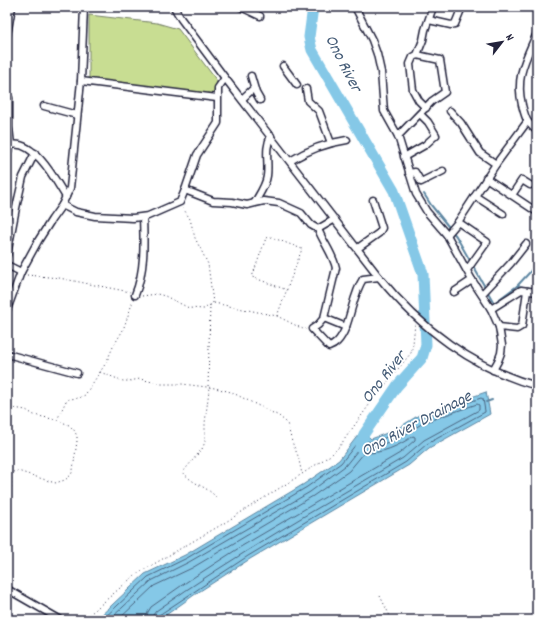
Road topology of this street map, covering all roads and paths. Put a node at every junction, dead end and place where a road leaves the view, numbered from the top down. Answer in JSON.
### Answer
{"nodes":[{"id":1,"x":12,"y":7,"type":"edge"},
{"id":2,"x":84,"y":7,"type":"edge"},
{"id":3,"x":174,"y":7,"type":"edge"},
{"id":4,"x":241,"y":7,"type":"edge"},
{"id":5,"x":355,"y":7,"type":"edge"},
{"id":6,"x":433,"y":7,"type":"edge"},
{"id":7,"x":462,"y":7,"type":"edge"},
{"id":8,"x":260,"y":16,"type":"dead end"},
{"id":9,"x":429,"y":20,"type":"junction"},
{"id":10,"x":537,"y":33,"type":"edge"},
{"id":11,"x":7,"y":34,"type":"edge"},
{"id":12,"x":417,"y":55,"type":"junction"},
{"id":13,"x":283,"y":66,"type":"dead end"},
{"id":14,"x":251,"y":76,"type":"dead end"},
{"id":15,"x":225,"y":78,"type":"junction"},
{"id":16,"x":81,"y":81,"type":"junction"},
{"id":17,"x":297,"y":85,"type":"dead end"},
{"id":18,"x":254,"y":88,"type":"junction"},
{"id":19,"x":306,"y":89,"type":"dead end"},
{"id":20,"x":7,"y":96,"type":"edge"},
{"id":21,"x":217,"y":98,"type":"junction"},
{"id":22,"x":242,"y":99,"type":"junction"},
{"id":23,"x":260,"y":100,"type":"dead end"},
{"id":24,"x":44,"y":106,"type":"dead end"},
{"id":25,"x":426,"y":108,"type":"junction"},
{"id":26,"x":450,"y":111,"type":"dead end"},
{"id":27,"x":420,"y":114,"type":"junction"},
{"id":28,"x":77,"y":115,"type":"junction"},
{"id":29,"x":527,"y":122,"type":"junction"},
{"id":30,"x":537,"y":131,"type":"edge"},
{"id":31,"x":271,"y":136,"type":"junction"},
{"id":32,"x":398,"y":136,"type":"junction"},
{"id":33,"x":347,"y":140,"type":"dead end"},
{"id":34,"x":331,"y":142,"type":"junction"},
{"id":35,"x":11,"y":145,"type":"junction"},
{"id":36,"x":7,"y":153,"type":"edge"},
{"id":37,"x":35,"y":153,"type":"junction"},
{"id":38,"x":404,"y":157,"type":"junction"},
{"id":39,"x":290,"y":161,"type":"junction"},
{"id":40,"x":496,"y":164,"type":"junction"},
{"id":41,"x":443,"y":171,"type":"dead end"},
{"id":42,"x":409,"y":173,"type":"junction"},
{"id":43,"x":486,"y":178,"type":"junction"},
{"id":44,"x":530,"y":185,"type":"dead end"},
{"id":45,"x":185,"y":190,"type":"junction"},
{"id":46,"x":512,"y":195,"type":"junction"},
{"id":47,"x":475,"y":196,"type":"junction"},
{"id":48,"x":66,"y":197,"type":"junction"},
{"id":49,"x":373,"y":200,"type":"dead end"},
{"id":50,"x":255,"y":202,"type":"junction"},
{"id":51,"x":62,"y":205,"type":"junction"},
{"id":52,"x":537,"y":212,"type":"edge"},
{"id":53,"x":503,"y":214,"type":"dead end"},
{"id":54,"x":143,"y":217,"type":"junction"},
{"id":55,"x":335,"y":219,"type":"junction"},
{"id":56,"x":458,"y":222,"type":"junction"},
{"id":57,"x":318,"y":229,"type":"junction"},
{"id":58,"x":450,"y":231,"type":"junction"},
{"id":59,"x":526,"y":244,"type":"dead end"},
{"id":60,"x":358,"y":248,"type":"junction"},
{"id":61,"x":7,"y":255,"type":"edge"},
{"id":62,"x":7,"y":265,"type":"edge"},
{"id":63,"x":467,"y":270,"type":"junction"},
{"id":64,"x":21,"y":272,"type":"junction"},
{"id":65,"x":380,"y":277,"type":"junction"},
{"id":66,"x":472,"y":280,"type":"junction"},
{"id":67,"x":287,"y":290,"type":"junction"},
{"id":68,"x":527,"y":291,"type":"junction"},
{"id":69,"x":454,"y":292,"type":"dead end"},
{"id":70,"x":537,"y":292,"type":"edge"},
{"id":71,"x":482,"y":294,"type":"junction"},
{"id":72,"x":135,"y":295,"type":"joint"},
{"id":73,"x":213,"y":303,"type":"dead end"},
{"id":74,"x":210,"y":304,"type":"dead end"},
{"id":75,"x":491,"y":309,"type":"junction"},
{"id":76,"x":7,"y":310,"type":"edge"},
{"id":77,"x":277,"y":316,"type":"junction"},
{"id":78,"x":415,"y":316,"type":"junction"},
{"id":79,"x":324,"y":318,"type":"junction"},
{"id":80,"x":346,"y":327,"type":"junction"},
{"id":81,"x":499,"y":327,"type":"junction"},
{"id":82,"x":312,"y":329,"type":"junction"},
{"id":83,"x":7,"y":354,"type":"edge"},
{"id":84,"x":493,"y":370,"type":"junction"},
{"id":85,"x":100,"y":372,"type":"junction"},
{"id":86,"x":76,"y":373,"type":"dead end"},
{"id":87,"x":537,"y":386,"type":"edge"},
{"id":88,"x":208,"y":388,"type":"junction"},
{"id":89,"x":7,"y":407,"type":"edge"},
{"id":90,"x":57,"y":420,"type":"junction"},
{"id":91,"x":7,"y":473,"type":"edge"},
{"id":92,"x":11,"y":473,"type":"junction"},
{"id":93,"x":302,"y":474,"type":"junction"},
{"id":94,"x":7,"y":494,"type":"edge"},
{"id":95,"x":216,"y":497,"type":"dead end"},
{"id":96,"x":7,"y":589,"type":"edge"},
{"id":97,"x":380,"y":596,"type":"dead end"},
{"id":98,"x":61,"y":620,"type":"edge"},
{"id":99,"x":83,"y":620,"type":"edge"},
{"id":100,"x":392,"y":620,"type":"edge"}],
"edges":[{"from":1,"to":11,"type":"street"},
{"from":2,"to":16,"type":"street"},
{"from":3,"to":15,"type":"street"},
{"from":4,"to":8,"type":"street"},
{"from":5,"to":32,"type":"street"},
{"from":6,"to":9,"type":"street"},
{"from":7,"to":9,"type":"street"},
{"from":9,"to":12,"type":"street"},
{"from":10,"to":29,"type":"street"},
{"from":12,"to":25,"type":"street"},
{"from":12,"to":25,"type":"street"},
{"from":13,"to":17,"type":"street"},
{"from":14,"to":18,"type":"street"},
{"from":15,"to":21,"type":"street"},
{"from":15,"to":22,"type":"street"},
{"from":16,"to":21,"type":"street"},
{"from":16,"to":28,"type":"street"},
{"from":18,"to":22,"type":"street"},
{"from":18,"to":23,"type":"street"},
{"from":19,"to":34,"type":"street"},
{"from":20,"to":35,"type":"street"},
{"from":21,"to":45,"type":"street"},
{"from":22,"to":31,"type":"street"},
{"from":24,"to":28,"type":"street"},
{"from":25,"to":27,"type":"street"},
{"from":26,"to":40,"type":"street"},
{"from":27,"to":32,"type":"street"},
{"from":27,"to":38,"type":"street"},
{"from":28,"to":48,"type":"street"},
{"from":29,"to":30,"type":"street"},
{"from":29,"to":40,"type":"street"},
{"from":31,"to":39,"type":"street"},
{"from":31,"to":50,"type":"street"},
{"from":32,"to":38,"type":"street"},
{"from":33,"to":34,"type":"street"},
{"from":34,"to":39,"type":"street"},
{"from":35,"to":36,"type":"street"},
{"from":35,"to":37,"type":"street"},
{"from":37,"to":48,"type":"street"},
{"from":37,"to":61,"type":"street"},
{"from":38,"to":42,"type":"street"},
{"from":39,"to":55,"type":"street"},
{"from":40,"to":43,"type":"street"},
{"from":41,"to":42,"type":"street"},
{"from":42,"to":58,"type":"street"},
{"from":43,"to":46,"type":"street"},
{"from":43,"to":47,"type":"street"},
{"from":44,"to":46,"type":"street"},
{"from":45,"to":50,"type":"street"},
{"from":45,"to":54,"type":"street"},
{"from":46,"to":52,"type":"street"},
{"from":47,"to":53,"type":"street"},
{"from":47,"to":56,"type":"street"},
{"from":48,"to":51,"type":"street"},
{"from":49,"to":60,"type":"street"},
{"from":50,"to":57,"type":"street"},
{"from":51,"to":54,"type":"street"},
{"from":51,"to":64,"type":"street"},
{"from":54,"to":72,"type":"street"},
{"from":55,"to":57,"type":"street"},
{"from":55,"to":60,"type":"street"},
{"from":56,"to":58,"type":"street"},
{"from":56,"to":63,"type":"street"},
{"from":57,"to":79,"type":"street"},
{"from":58,"to":63,"type":"street"},
{"from":59,"to":71,"type":"street"},
{"from":60,"to":65,"type":"street"},
{"from":62,"to":64,"type":"street"},
{"from":63,"to":66,"type":"street"},
{"from":64,"to":76,"type":"street"},
{"from":65,"to":78,"type":"street"},
{"from":65,"to":80,"type":"street"},
{"from":66,"to":69,"type":"street"},
{"from":66,"to":71,"type":"street"},
{"from":67,"to":67,"type":"path"},
{"from":67,"to":77,"type":"path"},
{"from":68,"to":70,"type":"street"},
{"from":68,"to":75,"type":"street"},
{"from":68,"to":81,"type":"street"},
{"from":71,"to":75,"type":"street"},
{"from":72,"to":85,"type":"path"},
{"from":73,"to":77,"type":"path"},
{"from":74,"to":88,"type":"path"},
{"from":75,"to":81,"type":"street"},
{"from":77,"to":82,"type":"path"},
{"from":78,"to":84,"type":"street"},
{"from":78,"to":93,"type":"path"},
{"from":79,"to":80,"type":"street"},
{"from":79,"to":82,"type":"street"},
{"from":80,"to":82,"type":"street"},
{"from":81,"to":84,"type":"street"},
{"from":83,"to":86,"type":"street"},
{"from":84,"to":87,"type":"street"},
{"from":85,"to":88,"type":"path"},
{"from":85,"to":90,"type":"path"},
{"from":88,"to":93,"type":"path"},
{"from":88,"to":95,"type":"path"},
{"from":89,"to":90,"type":"path"},
{"from":90,"to":92,"type":"path"},
{"from":91,"to":92,"type":"path"},
{"from":92,"to":94,"type":"path"},
{"from":93,"to":99,"type":"path"},
{"from":96,"to":98,"type":"street"},
{"from":97,"to":100,"type":"path"}]}
